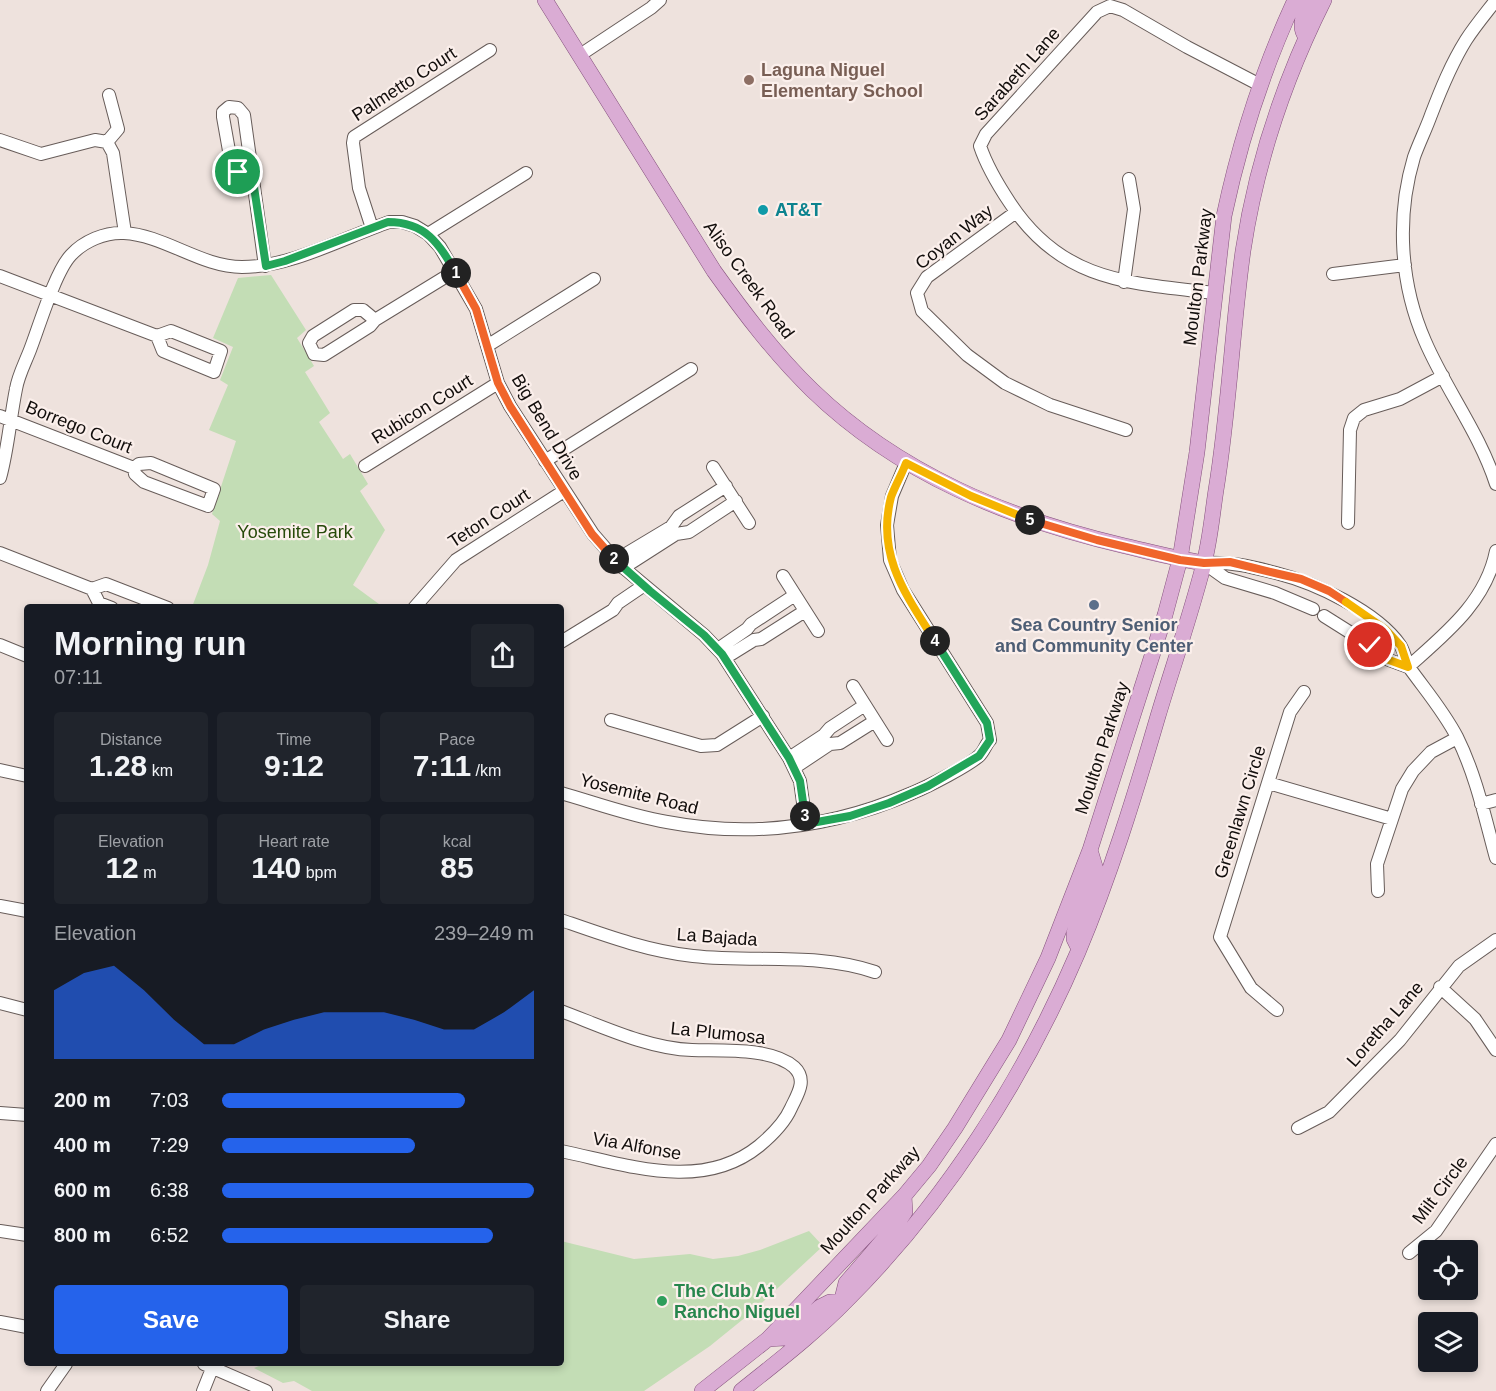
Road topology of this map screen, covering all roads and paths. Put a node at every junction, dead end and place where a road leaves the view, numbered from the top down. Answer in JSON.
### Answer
{"nodes":[{"id":1,"x":545,"y":0,"type":"edge"},
{"id":2,"x":660,"y":0,"type":"edge"},
{"id":3,"x":1295,"y":0,"type":"edge"},
{"id":4,"x":1311,"y":0,"type":"edge"},
{"id":5,"x":1324,"y":0,"type":"edge"},
{"id":6,"x":1496,"y":0,"type":"edge"},
{"id":7,"x":1306,"y":37,"type":"junction"},
{"id":8,"x":490,"y":50,"type":"dead end"},
{"id":9,"x":579,"y":55,"type":"junction"},
{"id":10,"x":1260,"y":85,"type":"junction"},
{"id":11,"x":109,"y":95,"type":"dead end"},
{"id":12,"x":0,"y":140,"type":"edge"},
{"id":13,"x":107,"y":142,"type":"junction"},
{"id":14,"x":526,"y":173,"type":"dead end"},
{"id":15,"x":252,"y":174,"type":"junction"},
{"id":16,"x":1129,"y":179,"type":"dead end"},
{"id":17,"x":1016,"y":212,"type":"junction"},
{"id":18,"x":372,"y":228,"type":"junction"},
{"id":19,"x":125,"y":233,"type":"junction"},
{"id":20,"x":428,"y":234,"type":"junction"},
{"id":21,"x":1405,"y":265,"type":"junction"},
{"id":22,"x":266,"y":266,"type":"junction"},
{"id":23,"x":455,"y":271,"type":"junction"},
{"id":24,"x":1333,"y":274,"type":"dead end"},
{"id":25,"x":0,"y":276,"type":"edge"},
{"id":26,"x":594,"y":279,"type":"dead end"},
{"id":27,"x":1124,"y":282,"type":"junction"},
{"id":28,"x":1214,"y":293,"type":"junction"},
{"id":29,"x":50,"y":295,"type":"junction"},
{"id":30,"x":375,"y":320,"type":"junction"},
{"id":31,"x":157,"y":336,"type":"junction"},
{"id":32,"x":487,"y":346,"type":"junction"},
{"id":33,"x":691,"y":369,"type":"dead end"},
{"id":34,"x":1443,"y":376,"type":"junction"},
{"id":35,"x":498,"y":383,"type":"junction"},
{"id":36,"x":6,"y":418,"type":"edge"},
{"id":37,"x":1126,"y":430,"type":"dead end"},
{"id":38,"x":545,"y":461,"type":"junction"},
{"id":39,"x":906,"y":463,"type":"junction"},
{"id":40,"x":365,"y":466,"type":"dead end"},
{"id":41,"x":713,"y":467,"type":"dead end"},
{"id":42,"x":134,"y":468,"type":"junction"},
{"id":43,"x":0,"y":478,"type":"edge"},
{"id":44,"x":1496,"y":484,"type":"edge"},
{"id":45,"x":726,"y":486,"type":"junction"},
{"id":46,"x":564,"y":491,"type":"junction"},
{"id":47,"x":736,"y":501,"type":"junction"},
{"id":48,"x":749,"y":523,"type":"dead end"},
{"id":49,"x":1348,"y":524,"type":"dead end"},
{"id":50,"x":674,"y":530,"type":"junction"},
{"id":51,"x":1496,"y":551,"type":"edge"},
{"id":52,"x":0,"y":554,"type":"edge"},
{"id":53,"x":1180,"y":560,"type":"junction"},
{"id":54,"x":1204,"y":563,"type":"junction"},
{"id":55,"x":619,"y":564,"type":"junction"},
{"id":56,"x":783,"y":576,"type":"dead end"},
{"id":57,"x":646,"y":588,"type":"junction"},
{"id":58,"x":92,"y":589,"type":"junction"},
{"id":59,"x":795,"y":595,"type":"junction"},
{"id":60,"x":102,"y":604,"type":"edge"},
{"id":61,"x":158,"y":604,"type":"edge"},
{"id":62,"x":418,"y":604,"type":"edge"},
{"id":63,"x":1313,"y":609,"type":"dead end"},
{"id":64,"x":805,"y":611,"type":"junction"},
{"id":65,"x":1324,"y":616,"type":"dead end"},
{"id":66,"x":818,"y":631,"type":"dead end"},
{"id":67,"x":750,"y":634,"type":"junction"},
{"id":68,"x":564,"y":640,"type":"edge"},
{"id":69,"x":0,"y":645,"type":"edge"},
{"id":70,"x":721,"y":654,"type":"junction"},
{"id":71,"x":24,"y":655,"type":"edge"},
{"id":72,"x":1408,"y":667,"type":"junction"},
{"id":73,"x":853,"y":686,"type":"dead end"},
{"id":74,"x":1304,"y":692,"type":"dead end"},
{"id":75,"x":865,"y":705,"type":"junction"},
{"id":76,"x":763,"y":716,"type":"junction"},
{"id":77,"x":611,"y":720,"type":"dead end"},
{"id":78,"x":875,"y":720,"type":"junction"},
{"id":79,"x":1457,"y":738,"type":"junction"},
{"id":80,"x":827,"y":740,"type":"junction"},
{"id":81,"x":887,"y":740,"type":"dead end"},
{"id":82,"x":791,"y":763,"type":"junction"},
{"id":83,"x":0,"y":770,"type":"edge"},
{"id":84,"x":24,"y":775,"type":"edge"},
{"id":85,"x":1268,"y":783,"type":"junction"},
{"id":86,"x":564,"y":794,"type":"edge"},
{"id":87,"x":1496,"y":800,"type":"edge"},
{"id":88,"x":1481,"y":804,"type":"junction"},
{"id":89,"x":1392,"y":819,"type":"junction"},
{"id":90,"x":806,"y":824,"type":"junction"},
{"id":91,"x":1090,"y":850,"type":"junction"},
{"id":92,"x":1496,"y":858,"type":"edge"},
{"id":93,"x":1378,"y":891,"type":"dead end"},
{"id":94,"x":0,"y":906,"type":"edge"},
{"id":95,"x":24,"y":910,"type":"edge"},
{"id":96,"x":564,"y":921,"type":"edge"},
{"id":97,"x":1496,"y":940,"type":"edge"},
{"id":98,"x":1080,"y":949,"type":"junction"},
{"id":99,"x":875,"y":972,"type":"dead end"},
{"id":100,"x":1440,"y":987,"type":"junction"},
{"id":101,"x":0,"y":1003,"type":"edge"},
{"id":102,"x":24,"y":1009,"type":"edge"},
{"id":103,"x":1277,"y":1010,"type":"dead end"},
{"id":104,"x":564,"y":1012,"type":"edge"},
{"id":105,"x":1496,"y":1050,"type":"edge"},
{"id":106,"x":800,"y":1074,"type":"joint"},
{"id":107,"x":0,"y":1113,"type":"edge"},
{"id":108,"x":24,"y":1115,"type":"edge"},
{"id":109,"x":1298,"y":1128,"type":"dead end"},
{"id":110,"x":1496,"y":1144,"type":"edge"},
{"id":111,"x":564,"y":1152,"type":"edge"},
{"id":112,"x":904,"y":1196,"type":"junction"},
{"id":113,"x":0,"y":1231,"type":"edge"},
{"id":114,"x":24,"y":1235,"type":"edge"},
{"id":115,"x":1409,"y":1253,"type":"dead end"},
{"id":116,"x":846,"y":1301,"type":"junction"},
{"id":117,"x":0,"y":1322,"type":"edge"},
{"id":118,"x":24,"y":1326,"type":"edge"},
{"id":119,"x":768,"y":1339,"type":"junction"},
{"id":120,"x":65,"y":1366,"type":"edge"},
{"id":121,"x":208,"y":1366,"type":"edge"},
{"id":122,"x":210,"y":1366,"type":"edge"},
{"id":123,"x":47,"y":1391,"type":"edge"},
{"id":124,"x":203,"y":1391,"type":"edge"},
{"id":125,"x":266,"y":1391,"type":"edge"},
{"id":126,"x":702,"y":1391,"type":"edge"},
{"id":127,"x":741,"y":1391,"type":"edge"}],
"edges":[{"from":1,"to":9,"type":"main road","name":"Aliso Creek Road"},
{"from":2,"to":9,"type":"street"},
{"from":3,"to":10,"type":"main road","name":"Moulton Parkway"},
{"from":4,"to":7,"type":"main road"},
{"from":5,"to":7,"type":"main road"},
{"from":6,"to":21,"type":"street"},
{"from":7,"to":54,"type":"main road"},
{"from":8,"to":18,"type":"street","name":"Palmetto Court"},
{"from":9,"to":39,"type":"main road","name":"Aliso Creek Road"},
{"from":10,"to":17,"type":"street","name":"Sarabeth Lane"},
{"from":10,"to":28,"type":"main road","name":"Moulton Parkway"},
{"from":11,"to":13,"type":"street"},
{"from":12,"to":13,"type":"street"},
{"from":13,"to":19,"type":"street"},
{"from":14,"to":20,"type":"street"},
{"from":15,"to":15,"type":"street"},
{"from":15,"to":22,"type":"street"},
{"from":16,"to":27,"type":"street"},
{"from":17,"to":27,"type":"street"},
{"from":17,"to":37,"type":"street","name":"Coyan Way"},
{"from":18,"to":20,"type":"street"},
{"from":18,"to":22,"type":"street"},
{"from":19,"to":22,"type":"street"},
{"from":19,"to":29,"type":"street"},
{"from":20,"to":23,"type":"street","name":"Big Bend Drive"},
{"from":21,"to":24,"type":"street"},
{"from":21,"to":34,"type":"street"},
{"from":23,"to":30,"type":"street"},
{"from":23,"to":32,"type":"street","name":"Big Bend Drive"},
{"from":25,"to":29,"type":"street"},
{"from":26,"to":32,"type":"street"},
{"from":27,"to":28,"type":"street"},
{"from":28,"to":53,"type":"main road","name":"Moulton Parkway"},
{"from":29,"to":31,"type":"street"},
{"from":29,"to":36,"type":"street"},
{"from":30,"to":30,"type":"street"},
{"from":31,"to":31,"type":"street"},
{"from":32,"to":35,"type":"street","name":"Big Bend Drive"},
{"from":33,"to":38,"type":"street"},
{"from":34,"to":44,"type":"street"},
{"from":34,"to":49,"type":"street"},
{"from":35,"to":38,"type":"street","name":"Big Bend Drive"},
{"from":35,"to":40,"type":"street","name":"Rubicon Court"},
{"from":36,"to":42,"type":"street","name":"Borrego Court"},
{"from":36,"to":43,"type":"street"},
{"from":38,"to":46,"type":"street","name":"Big Bend Drive"},
{"from":39,"to":53,"type":"main road","name":"Aliso Creek Road"},
{"from":39,"to":90,"type":"street","name":"Yosemite Road"},
{"from":41,"to":45,"type":"street"},
{"from":42,"to":42,"type":"street","name":"Borrego Court"},
{"from":45,"to":47,"type":"street"},
{"from":45,"to":50,"type":"street"},
{"from":46,"to":55,"type":"street","name":"Big Bend Drive"},
{"from":46,"to":62,"type":"street","name":"Teton Court"},
{"from":47,"to":48,"type":"street"},
{"from":47,"to":50,"type":"street"},
{"from":50,"to":55,"type":"street"},
{"from":51,"to":72,"type":"street"},
{"from":52,"to":58,"type":"street"},
{"from":53,"to":54,"type":"main road","name":"Aliso Creek Road"},
{"from":53,"to":91,"type":"main road","name":"Moulton Parkway"},
{"from":54,"to":63,"type":"street","name":"Aliso Creek Road"},
{"from":54,"to":72,"type":"street","name":"Aliso Creek Road"},
{"from":54,"to":98,"type":"main road"},
{"from":55,"to":57,"type":"street","name":"Big Bend Drive"},
{"from":56,"to":59,"type":"street"},
{"from":57,"to":68,"type":"street"},
{"from":57,"to":70,"type":"street","name":"Big Bend Drive"},
{"from":58,"to":60,"type":"street"},
{"from":58,"to":61,"type":"street"},
{"from":59,"to":64,"type":"street"},
{"from":59,"to":67,"type":"street"},
{"from":64,"to":66,"type":"street"},
{"from":64,"to":67,"type":"street"},
{"from":65,"to":72,"type":"street","name":"Aliso Creek Road"},
{"from":67,"to":70,"type":"street"},
{"from":69,"to":71,"type":"street"},
{"from":70,"to":76,"type":"street","name":"Big Bend Drive"},
{"from":72,"to":79,"type":"street","name":"Aliso Creek Road"},
{"from":73,"to":75,"type":"street"},
{"from":74,"to":85,"type":"street","name":"Greenlawn Circle"},
{"from":75,"to":78,"type":"street"},
{"from":75,"to":80,"type":"street"},
{"from":76,"to":77,"type":"street"},
{"from":76,"to":82,"type":"street","name":"Big Bend Drive"},
{"from":78,"to":80,"type":"street"},
{"from":78,"to":81,"type":"street"},
{"from":79,"to":88,"type":"street","name":"Aliso Creek Road"},
{"from":79,"to":89,"type":"street"},
{"from":80,"to":82,"type":"street"},
{"from":82,"to":90,"type":"street","name":"Big Bend Drive"},
{"from":83,"to":84,"type":"street"},
{"from":85,"to":89,"type":"street"},
{"from":85,"to":103,"type":"street","name":"Greenlawn Circle"},
{"from":86,"to":90,"type":"street","name":"Yosemite Road"},
{"from":87,"to":88,"type":"street"},
{"from":88,"to":92,"type":"street","name":"Aliso Creek Road"},
{"from":89,"to":93,"type":"street"},
{"from":91,"to":98,"type":"main road"},
{"from":91,"to":112,"type":"main road","name":"Moulton Parkway"},
{"from":94,"to":95,"type":"street"},
{"from":96,"to":99,"type":"street","name":"La Bajada"},
{"from":97,"to":100,"type":"street","name":"Loretha Lane"},
{"from":98,"to":116,"type":"main road"},
{"from":100,"to":105,"type":"street"},
{"from":100,"to":109,"type":"street","name":"Loretha Lane"},
{"from":101,"to":102,"type":"street"},
{"from":104,"to":106,"type":"street","name":"La Plumosa"},
{"from":106,"to":111,"type":"street","name":"Via Alfonse"},
{"from":107,"to":108,"type":"street"},
{"from":110,"to":115,"type":"street","name":"Milt Circle"},
{"from":112,"to":116,"type":"main road"},
{"from":112,"to":119,"type":"main road","name":"Moulton Parkway"},
{"from":113,"to":114,"type":"street"},
{"from":116,"to":119,"type":"main road"},
{"from":116,"to":127,"type":"main road"},
{"from":117,"to":118,"type":"street"},
{"from":119,"to":126,"type":"main road","name":"Moulton Parkway"},
{"from":120,"to":123,"type":"street"},
{"from":121,"to":124,"type":"street"},
{"from":122,"to":125,"type":"street"}]}
